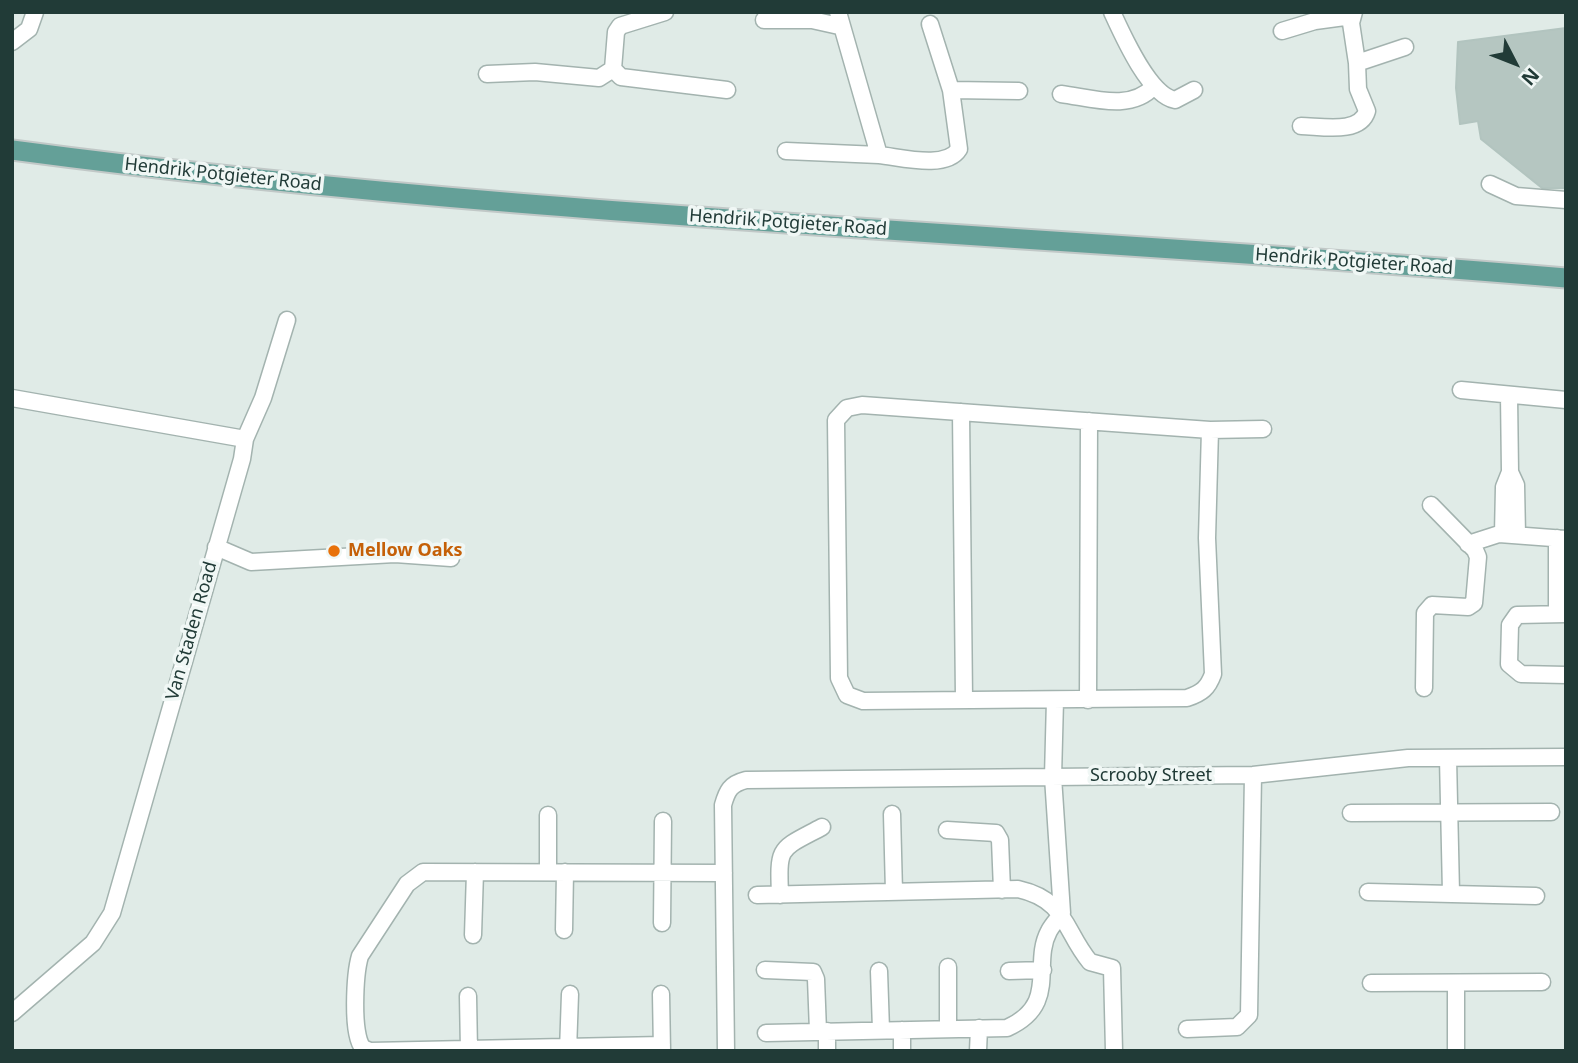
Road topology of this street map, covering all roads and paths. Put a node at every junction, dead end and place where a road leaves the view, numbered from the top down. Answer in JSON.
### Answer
{"nodes":[{"id":1,"x":35,"y":12,"type":"edge"},
{"id":2,"x":665,"y":12,"type":"edge"},
{"id":3,"x":1117,"y":14,"type":"edge"},
{"id":4,"x":1353,"y":14,"type":"edge"},
{"id":5,"x":839,"y":19,"type":"edge"},
{"id":6,"x":764,"y":20,"type":"dead end"},
{"id":7,"x":930,"y":24,"type":"dead end"},
{"id":8,"x":1282,"y":31,"type":"dead end"},
{"id":9,"x":12,"y":42,"type":"edge"},
{"id":10,"x":1405,"y":47,"type":"dead end"},
{"id":11,"x":614,"y":64,"type":"junction"},
{"id":12,"x":1357,"y":64,"type":"junction"},
{"id":13,"x":487,"y":74,"type":"dead end"},
{"id":14,"x":1154,"y":86,"type":"junction"},
{"id":15,"x":727,"y":90,"type":"dead end"},
{"id":16,"x":951,"y":90,"type":"junction"},
{"id":17,"x":1194,"y":90,"type":"dead end"},
{"id":18,"x":1019,"y":91,"type":"dead end"},
{"id":19,"x":1061,"y":94,"type":"dead end"},
{"id":20,"x":1301,"y":126,"type":"dead end"},
{"id":21,"x":12,"y":150,"type":"edge"},
{"id":22,"x":786,"y":151,"type":"dead end"},
{"id":23,"x":879,"y":155,"type":"junction"},
{"id":24,"x":1490,"y":184,"type":"dead end"},
{"id":25,"x":1566,"y":200,"type":"edge"},
{"id":26,"x":1566,"y":278,"type":"edge"},
{"id":27,"x":287,"y":320,"type":"dead end"},
{"id":28,"x":1461,"y":390,"type":"dead end"},
{"id":29,"x":1509,"y":395,"type":"junction"},
{"id":30,"x":12,"y":398,"type":"edge"},
{"id":31,"x":1566,"y":400,"type":"edge"},
{"id":32,"x":961,"y":412,"type":"junction"},
{"id":33,"x":1089,"y":421,"type":"junction"},
{"id":34,"x":1263,"y":429,"type":"dead end"},
{"id":35,"x":1210,"y":430,"type":"junction"},
{"id":36,"x":245,"y":439,"type":"junction"},
{"id":37,"x":1431,"y":505,"type":"dead end"},
{"id":38,"x":1510,"y":534,"type":"junction"},
{"id":39,"x":1561,"y":538,"type":"edge"},
{"id":40,"x":1468,"y":544,"type":"junction"},
{"id":41,"x":216,"y":547,"type":"junction"},
{"id":42,"x":451,"y":558,"type":"dead end"},
{"id":43,"x":1561,"y":614,"type":"edge"},
{"id":44,"x":1566,"y":675,"type":"edge"},
{"id":45,"x":1424,"y":688,"type":"dead end"},
{"id":46,"x":964,"y":699,"type":"junction"},
{"id":47,"x":1055,"y":700,"type":"junction"},
{"id":48,"x":1088,"y":700,"type":"junction"},
{"id":49,"x":1566,"y":757,"type":"edge"},
{"id":50,"x":1448,"y":758,"type":"junction"},
{"id":51,"x":1253,"y":775,"type":"junction"},
{"id":52,"x":1053,"y":777,"type":"junction"},
{"id":53,"x":1551,"y":812,"type":"dead end"},
{"id":54,"x":1351,"y":813,"type":"dead end"},
{"id":55,"x":1449,"y":813,"type":"junction"},
{"id":56,"x":892,"y":814,"type":"dead end"},
{"id":57,"x":548,"y":815,"type":"dead end"},
{"id":58,"x":663,"y":821,"type":"dead end"},
{"id":59,"x":822,"y":827,"type":"dead end"},
{"id":60,"x":947,"y":830,"type":"dead end"},
{"id":61,"x":475,"y":872,"type":"junction"},
{"id":62,"x":548,"y":872,"type":"junction"},
{"id":63,"x":565,"y":872,"type":"junction"},
{"id":64,"x":662,"y":873,"type":"junction"},
{"id":65,"x":724,"y":873,"type":"junction"},
{"id":66,"x":1002,"y":890,"type":"junction"},
{"id":67,"x":894,"y":892,"type":"junction"},
{"id":68,"x":1368,"y":892,"type":"dead end"},
{"id":69,"x":1451,"y":893,"type":"junction"},
{"id":70,"x":757,"y":895,"type":"dead end"},
{"id":71,"x":780,"y":895,"type":"junction"},
{"id":72,"x":1536,"y":896,"type":"dead end"},
{"id":73,"x":1062,"y":913,"type":"junction"},
{"id":74,"x":662,"y":923,"type":"dead end"},
{"id":75,"x":564,"y":930,"type":"dead end"},
{"id":76,"x":473,"y":935,"type":"dead end"},
{"id":77,"x":948,"y":967,"type":"dead end"},
{"id":78,"x":765,"y":970,"type":"dead end"},
{"id":79,"x":1043,"y":970,"type":"junction"},
{"id":80,"x":879,"y":971,"type":"dead end"},
{"id":81,"x":1009,"y":971,"type":"dead end"},
{"id":82,"x":1542,"y":982,"type":"dead end"},
{"id":83,"x":1371,"y":983,"type":"dead end"},
{"id":84,"x":1456,"y":983,"type":"junction"},
{"id":85,"x":570,"y":994,"type":"dead end"},
{"id":86,"x":661,"y":994,"type":"dead end"},
{"id":87,"x":468,"y":996,"type":"dead end"},
{"id":88,"x":12,"y":1013,"type":"edge"},
{"id":89,"x":979,"y":1028,"type":"junction"},
{"id":90,"x":948,"y":1029,"type":"junction"},
{"id":91,"x":1187,"y":1029,"type":"dead end"},
{"id":92,"x":881,"y":1030,"type":"junction"},
{"id":93,"x":902,"y":1030,"type":"junction"},
{"id":94,"x":822,"y":1031,"type":"junction"},
{"id":95,"x":766,"y":1032,"type":"dead end"},
{"id":96,"x":662,"y":1048,"type":"edge"},
{"id":97,"x":568,"y":1049,"type":"edge"},
{"id":98,"x":469,"y":1050,"type":"edge"},
{"id":99,"x":726,"y":1051,"type":"edge"},
{"id":100,"x":827,"y":1051,"type":"edge"},
{"id":101,"x":902,"y":1051,"type":"edge"},
{"id":102,"x":978,"y":1051,"type":"edge"},
{"id":103,"x":1114,"y":1051,"type":"edge"},
{"id":104,"x":1456,"y":1051,"type":"edge"}],
"edges":[{"from":1,"to":9,"type":"street"},
{"from":2,"to":11,"type":"street"},
{"from":3,"to":14,"type":"street"},
{"from":4,"to":8,"type":"street"},
{"from":4,"to":12,"type":"street"},
{"from":5,"to":6,"type":"street"},
{"from":5,"to":23,"type":"street"},
{"from":7,"to":16,"type":"street"},
{"from":10,"to":12,"type":"street"},
{"from":11,"to":13,"type":"street"},
{"from":11,"to":15,"type":"street"},
{"from":12,"to":20,"type":"street"},
{"from":14,"to":17,"type":"street"},
{"from":14,"to":19,"type":"street"},
{"from":16,"to":18,"type":"street"},
{"from":16,"to":23,"type":"street"},
{"from":21,"to":26,"type":"main road","name":"Hendrik Potgieter Road"},
{"from":22,"to":23,"type":"street"},
{"from":24,"to":25,"type":"street"},
{"from":27,"to":36,"type":"street","name":"Van Staden Road"},
{"from":28,"to":29,"type":"street"},
{"from":29,"to":31,"type":"street"},
{"from":29,"to":38,"type":"street"},
{"from":30,"to":36,"type":"street"},
{"from":32,"to":33,"type":"street"},
{"from":32,"to":46,"type":"street"},
{"from":32,"to":46,"type":"street"},
{"from":33,"to":35,"type":"street"},
{"from":33,"to":48,"type":"street"},
{"from":34,"to":35,"type":"street"},
{"from":35,"to":48,"type":"street"},
{"from":36,"to":41,"type":"street","name":"Van Staden Road"},
{"from":37,"to":40,"type":"street"},
{"from":38,"to":39,"type":"street"},
{"from":38,"to":40,"type":"street"},
{"from":39,"to":43,"type":"street"},
{"from":40,"to":45,"type":"street"},
{"from":41,"to":42,"type":"street"},
{"from":41,"to":88,"type":"street","name":"Van Staden Road"},
{"from":43,"to":44,"type":"street"},
{"from":46,"to":47,"type":"street"},
{"from":47,"to":48,"type":"street"},
{"from":47,"to":52,"type":"street"},
{"from":49,"to":50,"type":"street","name":"Scrooby Street"},
{"from":50,"to":51,"type":"street","name":"Scrooby Street"},
{"from":50,"to":55,"type":"street"},
{"from":51,"to":52,"type":"street","name":"Scrooby Street"},
{"from":51,"to":91,"type":"street"},
{"from":52,"to":65,"type":"street","name":"Scrooby Street"},
{"from":52,"to":73,"type":"street"},
{"from":53,"to":55,"type":"street"},
{"from":54,"to":55,"type":"street"},
{"from":55,"to":69,"type":"street"},
{"from":56,"to":67,"type":"street"},
{"from":57,"to":62,"type":"street"},
{"from":58,"to":64,"type":"street"},
{"from":59,"to":71,"type":"street"},
{"from":60,"to":66,"type":"street"},
{"from":61,"to":62,"type":"street"},
{"from":61,"to":76,"type":"street"},
{"from":61,"to":98,"type":"street"},
{"from":62,"to":63,"type":"street"},
{"from":63,"to":64,"type":"street"},
{"from":63,"to":75,"type":"street"},
{"from":64,"to":65,"type":"street"},
{"from":64,"to":74,"type":"street"},
{"from":65,"to":99,"type":"street"},
{"from":66,"to":67,"type":"street"},
{"from":66,"to":73,"type":"street"},
{"from":67,"to":71,"type":"street"},
{"from":68,"to":69,"type":"street"},
{"from":69,"to":72,"type":"street"},
{"from":70,"to":71,"type":"street"},
{"from":73,"to":79,"type":"street"},
{"from":73,"to":103,"type":"street"},
{"from":77,"to":90,"type":"street"},
{"from":78,"to":94,"type":"street"},
{"from":79,"to":81,"type":"street"},
{"from":79,"to":89,"type":"street"},
{"from":80,"to":92,"type":"street"},
{"from":82,"to":84,"type":"street"},
{"from":83,"to":84,"type":"street"},
{"from":84,"to":104,"type":"street"},
{"from":85,"to":97,"type":"street"},
{"from":86,"to":96,"type":"street"},
{"from":87,"to":98,"type":"street"},
{"from":89,"to":90,"type":"street"},
{"from":89,"to":102,"type":"street"},
{"from":90,"to":93,"type":"street"},
{"from":92,"to":93,"type":"street"},
{"from":92,"to":94,"type":"street"},
{"from":93,"to":101,"type":"street"},
{"from":94,"to":95,"type":"street"},
{"from":94,"to":100,"type":"street"},
{"from":96,"to":97,"type":"street"},
{"from":97,"to":98,"type":"street"}]}
